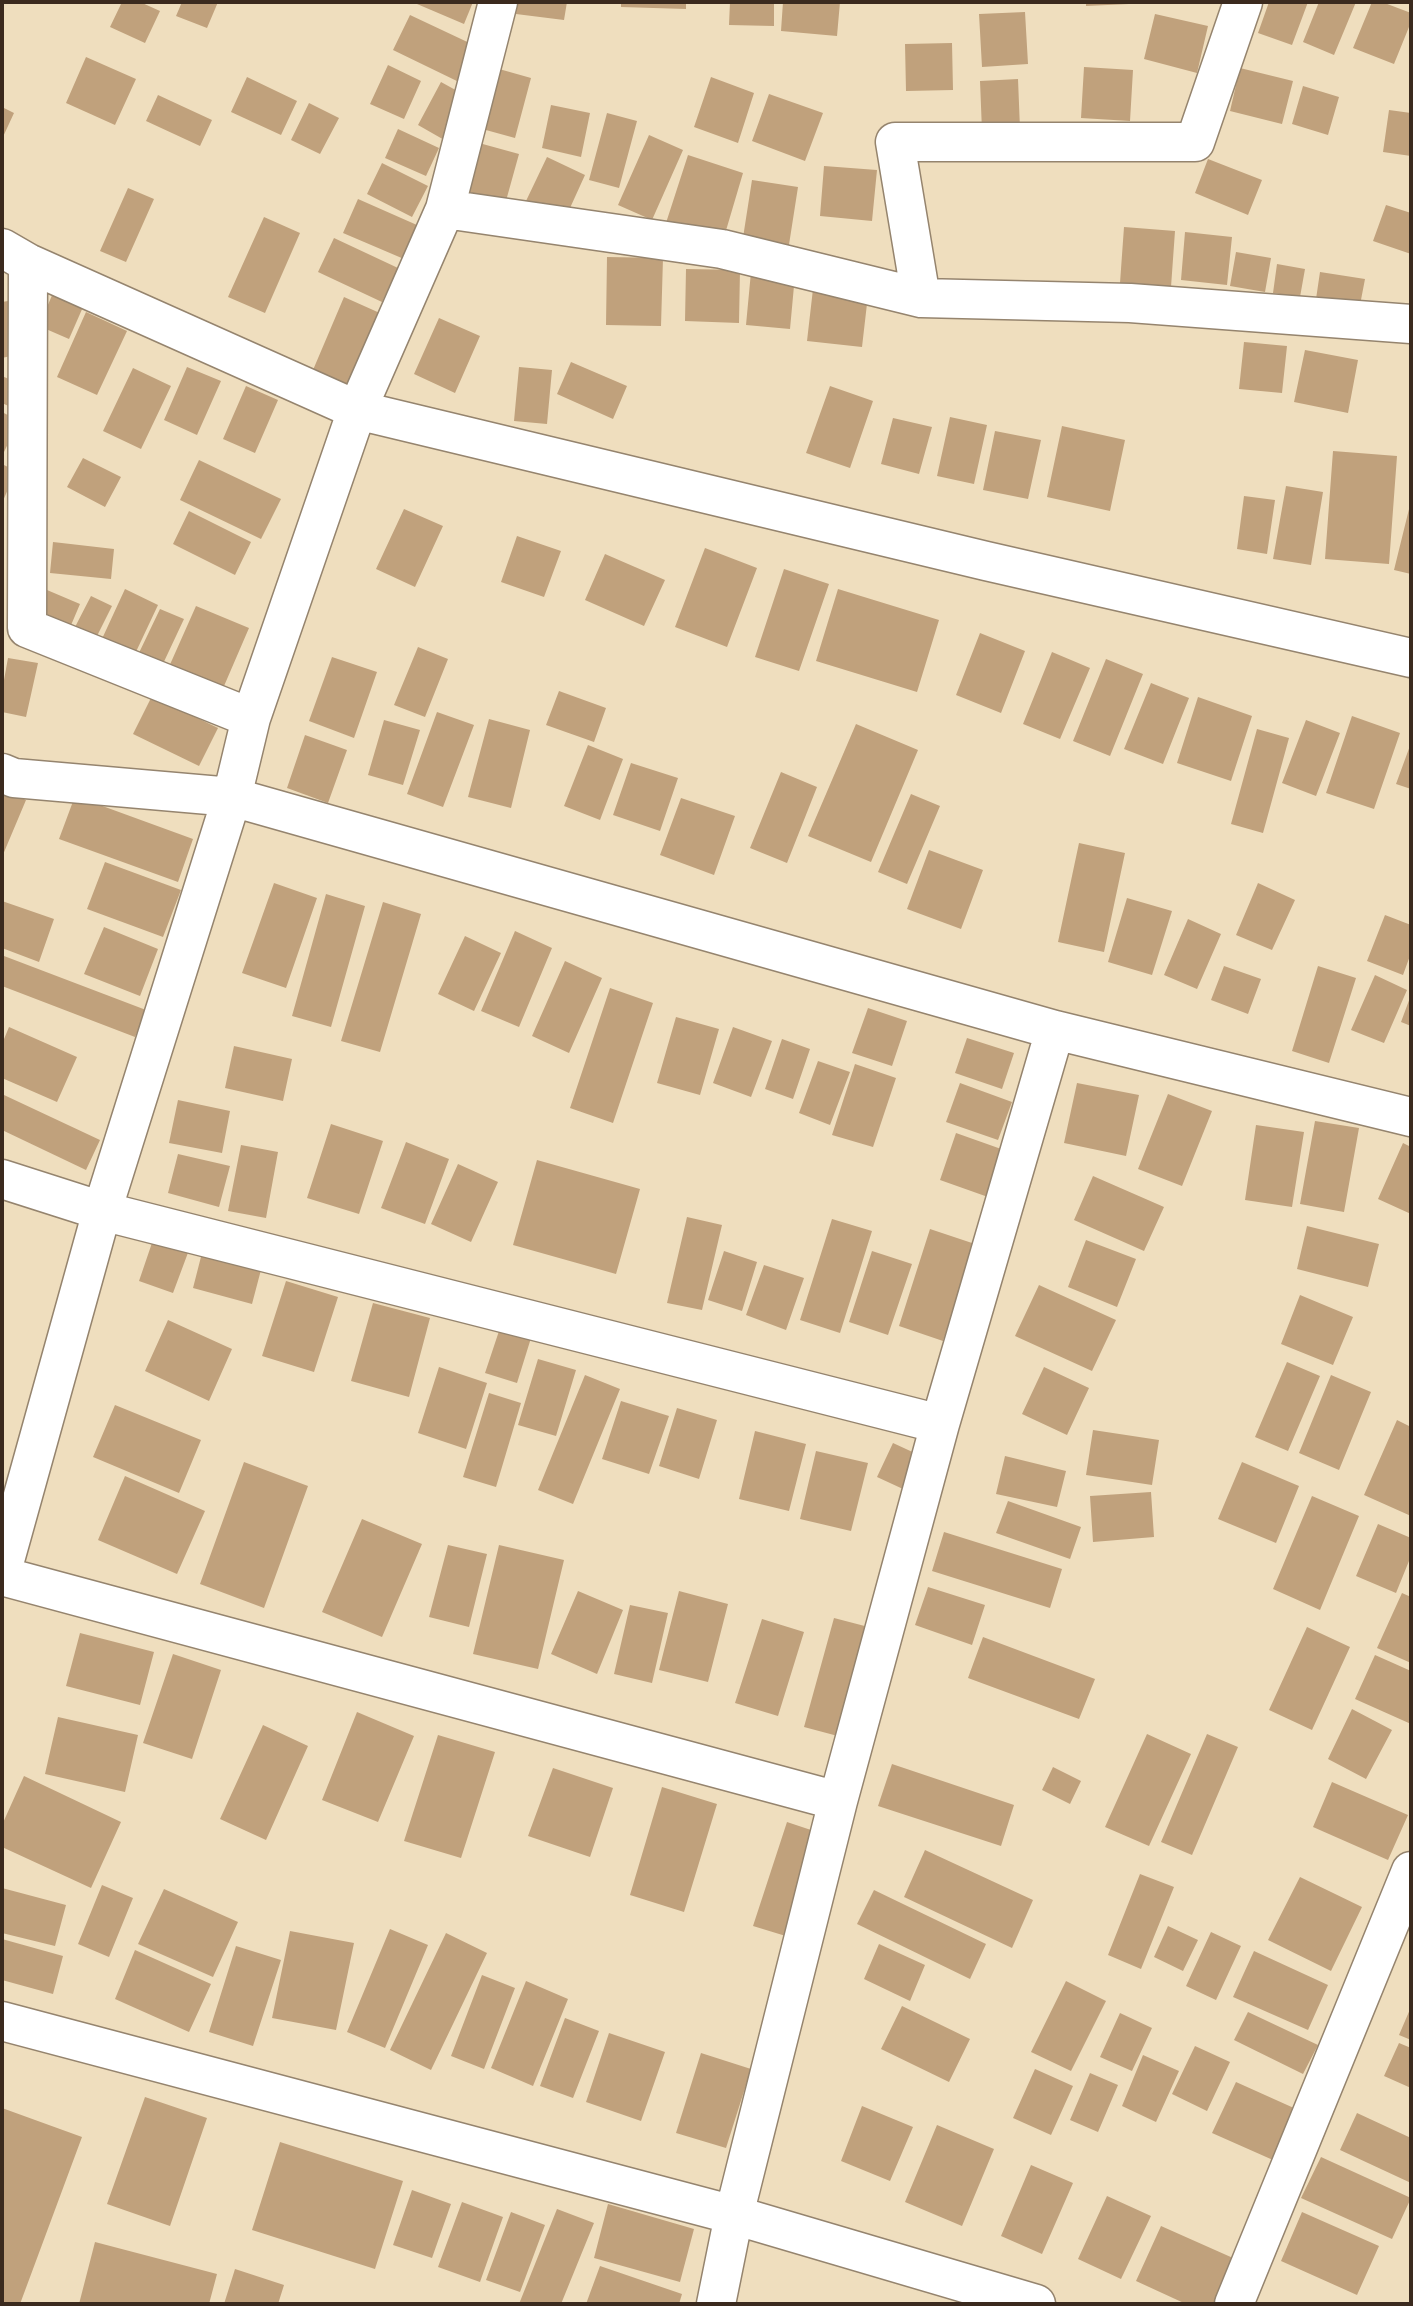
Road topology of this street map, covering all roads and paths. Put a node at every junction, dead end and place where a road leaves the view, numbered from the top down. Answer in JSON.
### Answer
{"nodes":[{"id":1,"x":498,"y":2,"type":"edge"},
{"id":2,"x":1243,"y":2,"type":"edge"},
{"id":3,"x":445,"y":209,"type":"junction"},
{"id":4,"x":15,"y":256,"type":"edge"},
{"id":5,"x":921,"y":298,"type":"junction"},
{"id":6,"x":1411,"y":324,"type":"edge"},
{"id":7,"x":357,"y":410,"type":"junction"},
{"id":8,"x":1411,"y":658,"type":"edge"},
{"id":9,"x":251,"y":718,"type":"junction"},
{"id":10,"x":2,"y":773,"type":"edge"},
{"id":11,"x":232,"y":797,"type":"junction"},
{"id":12,"x":1055,"y":1030,"type":"junction"},
{"id":13,"x":1411,"y":1117,"type":"edge"},
{"id":14,"x":2,"y":1179,"type":"edge"},
{"id":15,"x":102,"y":1211,"type":"junction"},
{"id":16,"x":940,"y":1424,"type":"junction"},
{"id":17,"x":2,"y":1573,"type":"edge"},
{"id":18,"x":838,"y":1801,"type":"junction"},
{"id":19,"x":1411,"y":1871,"type":"edge"},
{"id":20,"x":2,"y":2021,"type":"edge"},
{"id":21,"x":734,"y":2215,"type":"junction"},
{"id":22,"x":716,"y":2304,"type":"edge"},
{"id":23,"x":1036,"y":2304,"type":"edge"},
{"id":24,"x":1234,"y":2304,"type":"edge"}],
"edges":[{"from":1,"to":3,"type":"street"},
{"from":2,"to":5,"type":"street"},
{"from":3,"to":5,"type":"street"},
{"from":3,"to":7,"type":"street"},
{"from":4,"to":7,"type":"street"},
{"from":4,"to":9,"type":"street"},
{"from":5,"to":6,"type":"street"},
{"from":7,"to":8,"type":"street"},
{"from":7,"to":9,"type":"street"},
{"from":9,"to":11,"type":"street"},
{"from":10,"to":11,"type":"street"},
{"from":11,"to":12,"type":"street"},
{"from":11,"to":15,"type":"street"},
{"from":12,"to":13,"type":"street"},
{"from":12,"to":16,"type":"street"},
{"from":14,"to":15,"type":"street"},
{"from":15,"to":16,"type":"street"},
{"from":15,"to":17,"type":"street"},
{"from":16,"to":18,"type":"street"},
{"from":17,"to":18,"type":"street"},
{"from":18,"to":21,"type":"street"},
{"from":19,"to":24,"type":"street"},
{"from":20,"to":21,"type":"street"},
{"from":21,"to":22,"type":"street"},
{"from":21,"to":23,"type":"street"}]}
